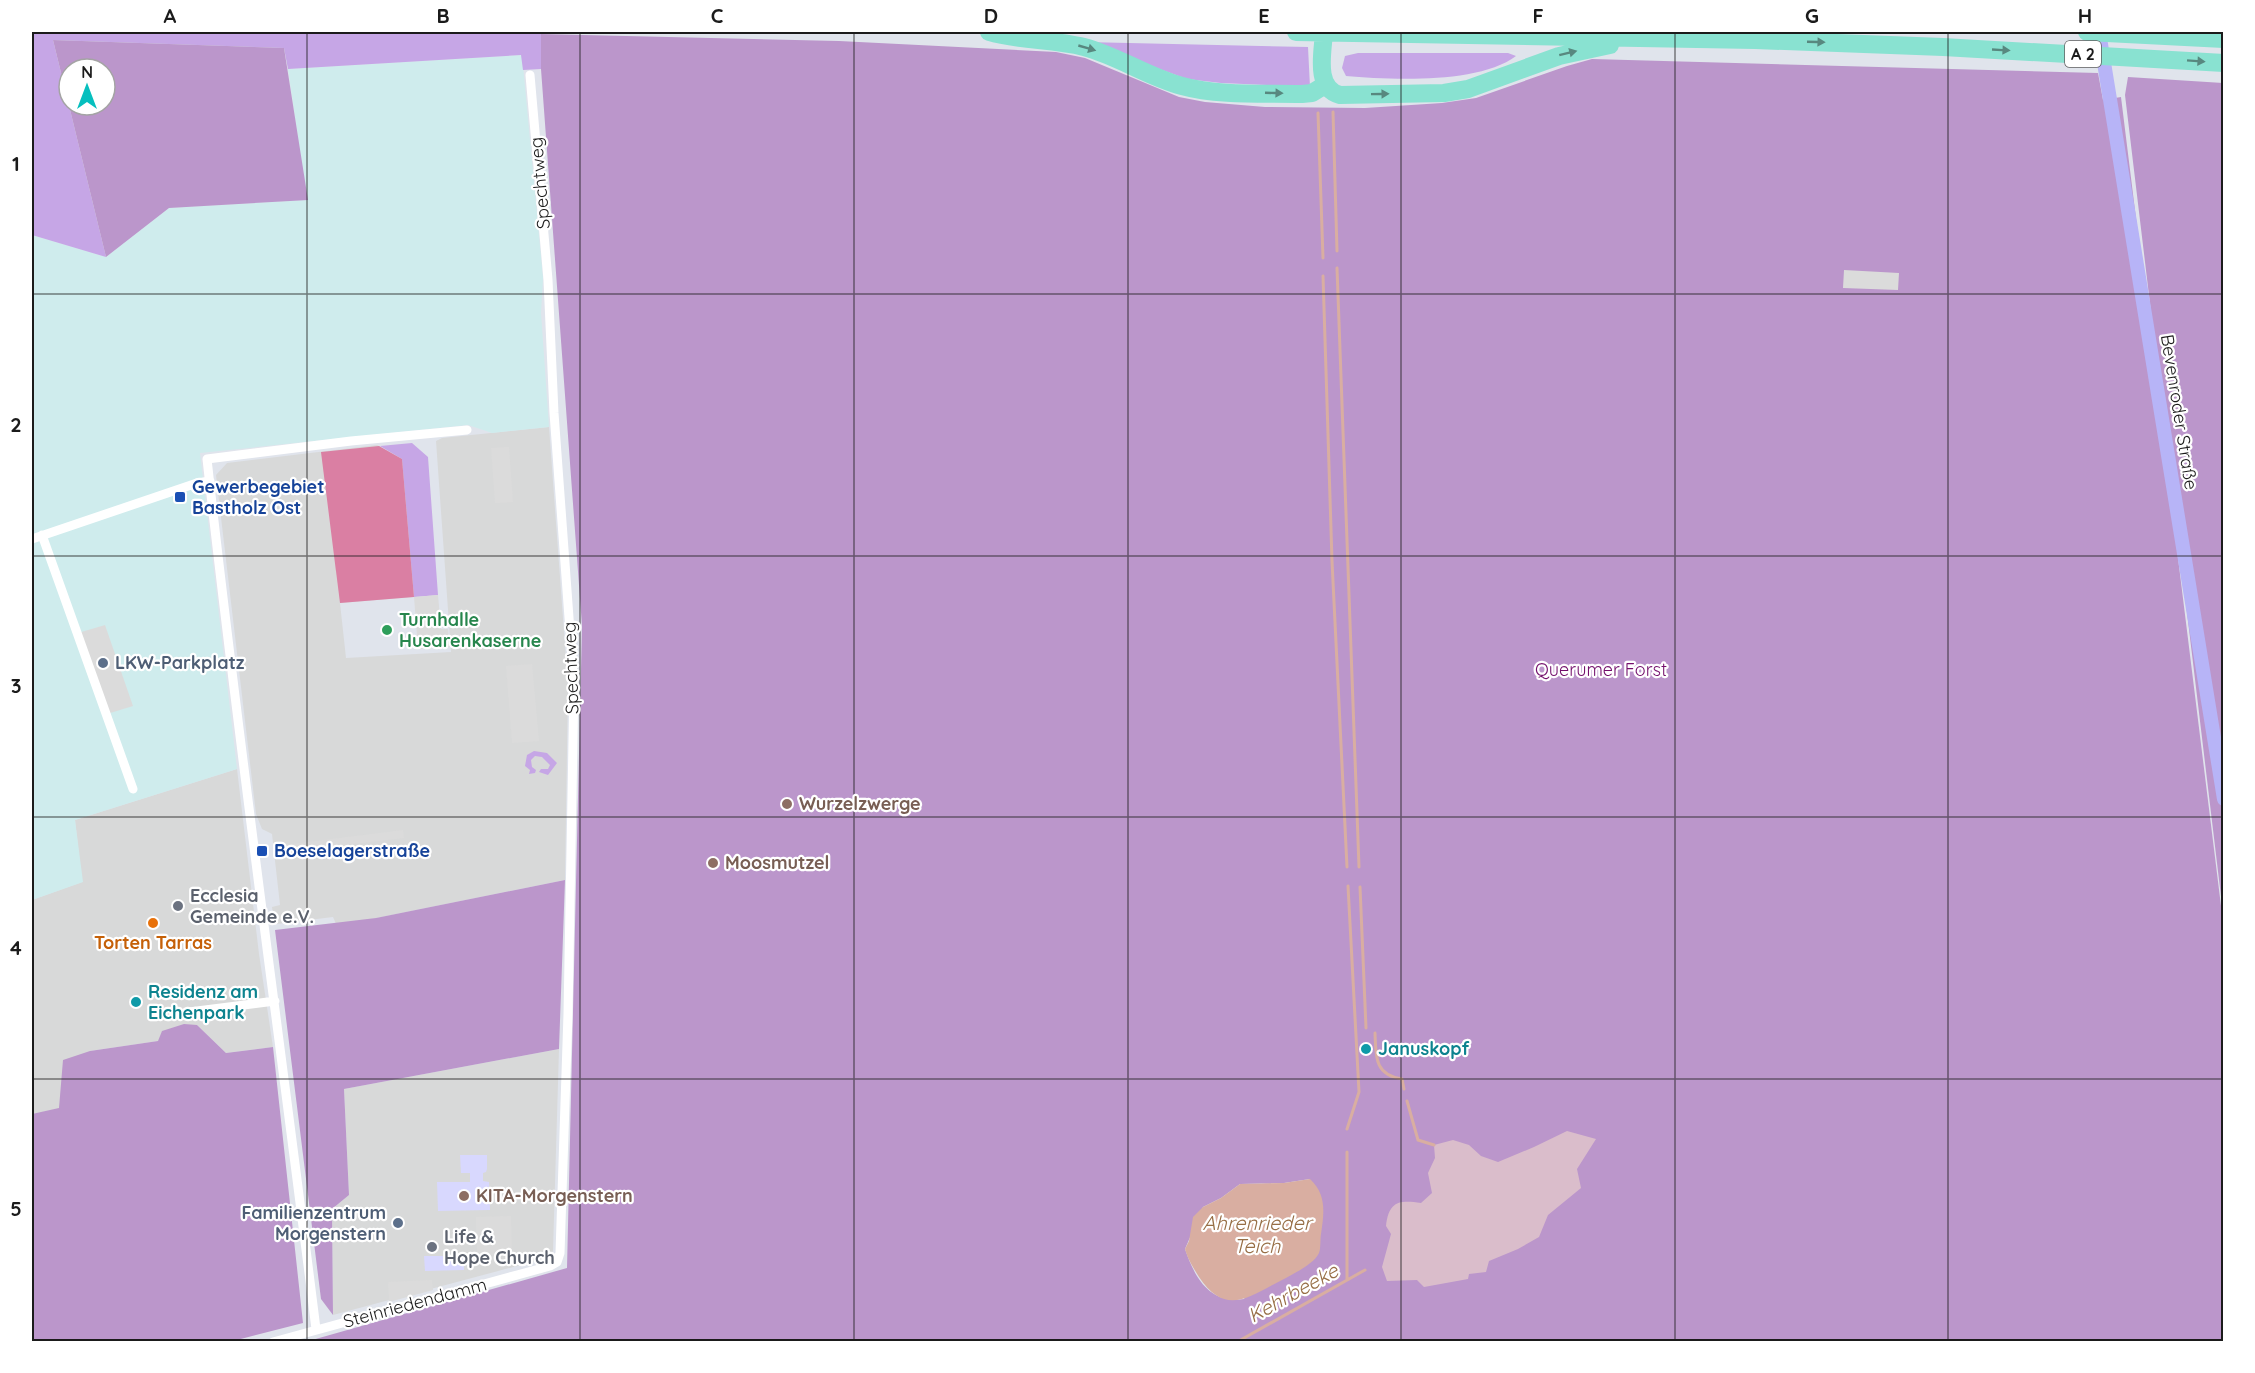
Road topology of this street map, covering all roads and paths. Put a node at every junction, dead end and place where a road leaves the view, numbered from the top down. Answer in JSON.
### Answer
{"nodes":[{"id":1,"x":989,"y":32,"type":"edge"},
{"id":2,"x":1296,"y":32,"type":"edge"},
{"id":3,"x":1324,"y":32,"type":"edge"},
{"id":4,"x":2087,"y":32,"type":"edge"},
{"id":5,"x":2099,"y":32,"type":"edge"},
{"id":6,"x":1349,"y":33,"type":"edge"},
{"id":7,"x":1653,"y":38,"type":"junction"},
{"id":8,"x":2223,"y":39,"type":"edge"},
{"id":9,"x":2223,"y":63,"type":"edge"},
{"id":10,"x":530,"y":75,"type":"dead end"},
{"id":11,"x":1325,"y":85,"type":"junction"},
{"id":12,"x":467,"y":430,"type":"dead end"},
{"id":13,"x":210,"y":481,"type":"junction"},
{"id":14,"x":42,"y":535,"type":"junction"},
{"id":15,"x":32,"y":539,"type":"edge"},
{"id":16,"x":133,"y":789,"type":"dead end"},
{"id":17,"x":2223,"y":799,"type":"edge"},
{"id":18,"x":275,"y":1001,"type":"junction"},
{"id":19,"x":183,"y":1015,"type":"dead end"},
{"id":20,"x":556,"y":1262,"type":"joint"},
{"id":21,"x":316,"y":1329,"type":"junction"},
{"id":22,"x":273,"y":1341,"type":"edge"}],
"edges":[{"from":1,"to":11,"type":"highway","one_way":true},
{"from":2,"to":6,"type":"highway","number":"A 2"},
{"from":3,"to":11,"type":"highway"},
{"from":4,"to":8,"type":"highway","number":"A 2"},
{"from":5,"to":17,"type":"main road","name":"Bevenroder Straße"},
{"from":6,"to":7,"type":"highway","number":"A 2"},
{"from":7,"to":9,"type":"highway","number":"A 2","one_way":true},
{"from":11,"to":7,"type":"highway","one_way":true},
{"from":10,"to":20,"type":"street","name":"Spechtweg"},
{"from":12,"to":13,"type":"street"},
{"from":13,"to":14,"type":"street"},
{"from":13,"to":18,"type":"street"},
{"from":14,"to":15,"type":"street"},
{"from":14,"to":16,"type":"street"},
{"from":18,"to":19,"type":"street"},
{"from":18,"to":21,"type":"street"},
{"from":20,"to":21,"type":"street","name":"Steinriedendamm"},
{"from":21,"to":22,"type":"street","name":"Steinriedendamm"}]}
